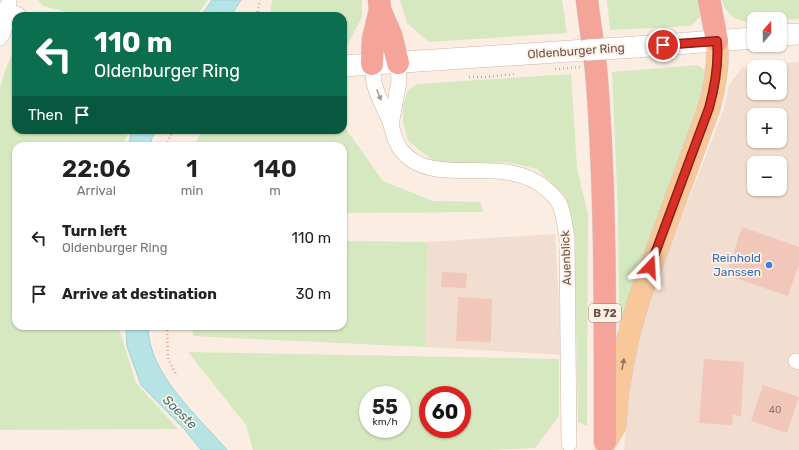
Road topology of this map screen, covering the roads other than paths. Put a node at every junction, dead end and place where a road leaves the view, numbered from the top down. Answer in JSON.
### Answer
{"nodes":[{"id":1,"x":587,"y":0,"type":"edge"},
{"id":2,"x":709,"y":0,"type":"edge"},
{"id":3,"x":380,"y":5,"type":"edge"},
{"id":4,"x":8,"y":11,"type":"edge"},
{"id":5,"x":799,"y":34,"type":"edge"},
{"id":6,"x":787,"y":35,"type":"edge"},
{"id":7,"x":0,"y":38,"type":"edge"},
{"id":8,"x":747,"y":39,"type":"edge"},
{"id":9,"x":717,"y":41,"type":"junction"},
{"id":10,"x":398,"y":63,"type":"junction"},
{"id":11,"x":372,"y":64,"type":"junction"},
{"id":12,"x":347,"y":66,"type":"edge"},
{"id":13,"x":391,"y":125,"type":"junction"},
{"id":14,"x":569,"y":444,"type":"dead end"},
{"id":15,"x":605,"y":446,"type":"edge"}],
"edges":[{"from":1,"to":15,"type":"highway","number":"B 72"},
{"from":2,"to":9,"type":"highway"},
{"from":3,"to":10,"type":"highway"},
{"from":3,"to":11,"type":"highway"},
{"from":4,"to":7,"type":"street"},
{"from":5,"to":6,"type":"main road"},
{"from":8,"to":9,"type":"main road","name":"Oldenburger Ring"},
{"from":9,"to":10,"type":"main road","name":"Oldenburger Ring","bridge":true},
{"from":15,"to":9,"type":"main road","one_way":true},
{"from":10,"to":11,"type":"main road","name":"Oldenburger Ring"},
{"from":10,"to":13,"type":"street","name":"Auenblick"},
{"from":11,"to":12,"type":"main road","name":"Oldenburger Ring"},
{"from":11,"to":13,"type":"street","name":"Auenblick","one_way":true},
{"from":13,"to":14,"type":"street","name":"Auenblick"}]}
